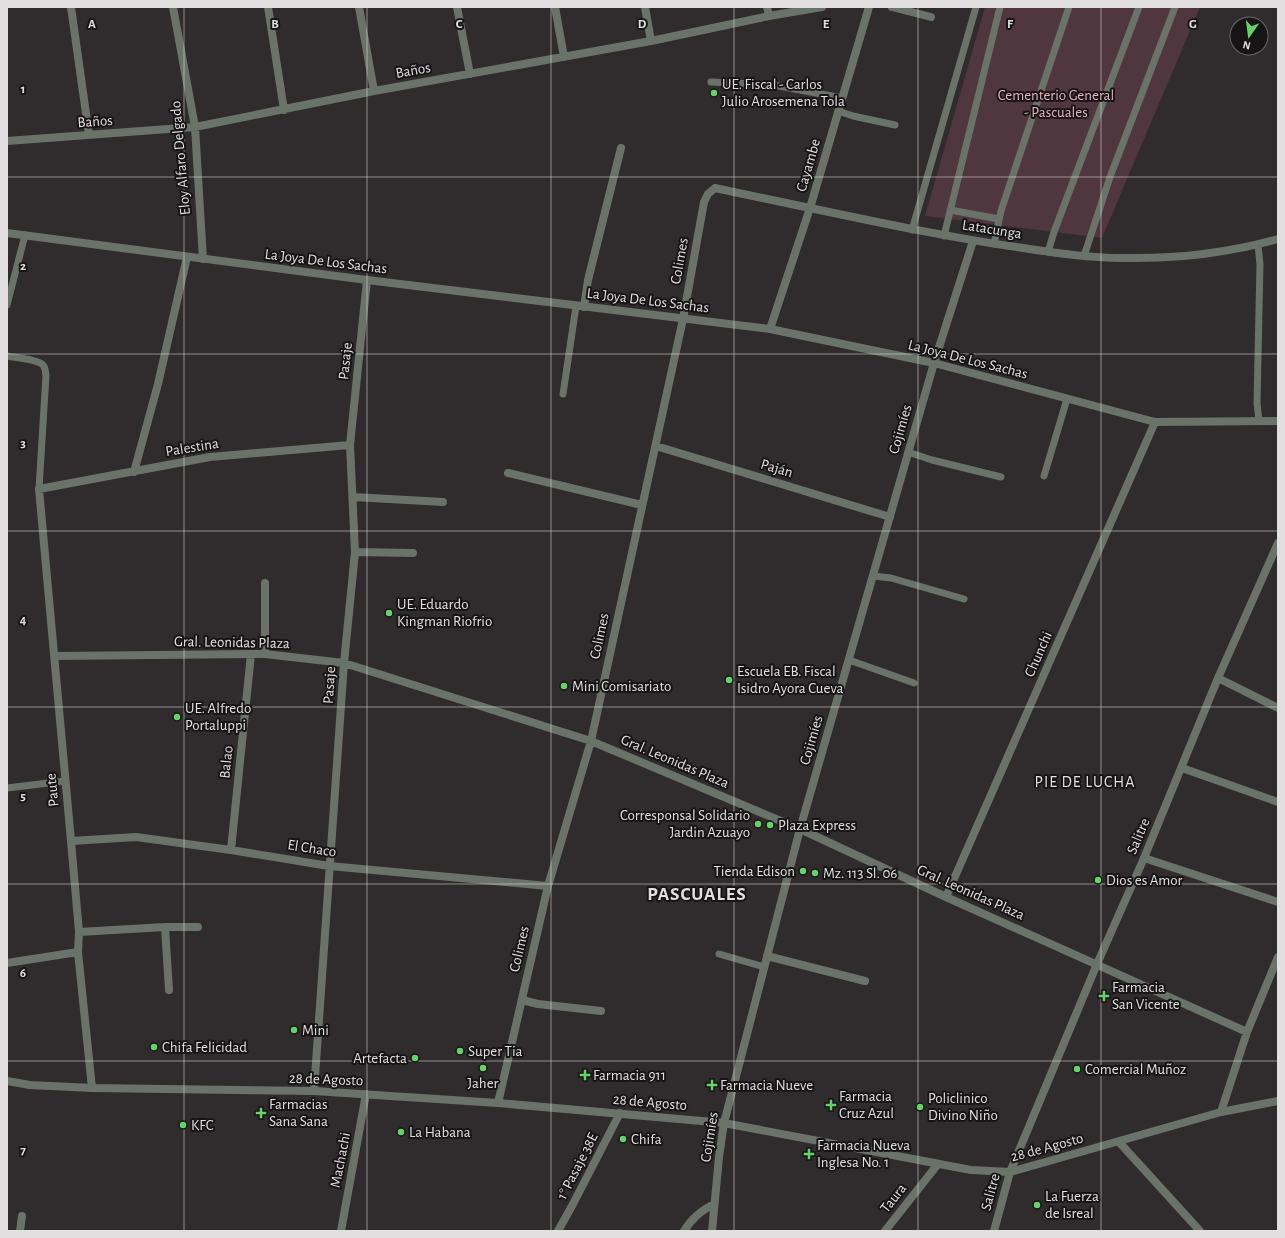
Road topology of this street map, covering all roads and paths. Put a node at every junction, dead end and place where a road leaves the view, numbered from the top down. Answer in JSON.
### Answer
{"nodes":[{"id":1,"x":71,"y":7,"type":"edge"},
{"id":2,"x":173,"y":7,"type":"edge"},
{"id":3,"x":268,"y":7,"type":"edge"},
{"id":4,"x":359,"y":7,"type":"edge"},
{"id":5,"x":457,"y":7,"type":"edge"},
{"id":6,"x":555,"y":7,"type":"edge"},
{"id":7,"x":645,"y":7,"type":"edge"},
{"id":8,"x":767,"y":7,"type":"edge"},
{"id":9,"x":822,"y":7,"type":"edge"},
{"id":10,"x":869,"y":7,"type":"edge"},
{"id":11,"x":892,"y":7,"type":"edge"},
{"id":12,"x":976,"y":7,"type":"edge"},
{"id":13,"x":1000,"y":7,"type":"edge"},
{"id":14,"x":1069,"y":7,"type":"edge"},
{"id":15,"x":1139,"y":7,"type":"edge"},
{"id":16,"x":1175,"y":7,"type":"edge"},
{"id":17,"x":769,"y":16,"type":"junction"},
{"id":18,"x":931,"y":17,"type":"dead end"},
{"id":19,"x":651,"y":41,"type":"junction"},
{"id":20,"x":564,"y":57,"type":"junction"},
{"id":21,"x":470,"y":74,"type":"junction"},
{"id":22,"x":711,"y":82,"type":"dead end"},
{"id":23,"x":374,"y":91,"type":"junction"},
{"id":24,"x":842,"y":98,"type":"junction"},
{"id":25,"x":284,"y":110,"type":"junction"},
{"id":26,"x":838,"y":111,"type":"junction"},
{"id":27,"x":895,"y":125,"type":"dead end"},
{"id":28,"x":195,"y":127,"type":"junction"},
{"id":29,"x":89,"y":135,"type":"junction"},
{"id":30,"x":7,"y":141,"type":"edge"},
{"id":31,"x":621,"y":148,"type":"dead end"},
{"id":32,"x":708,"y":194,"type":"joint"},
{"id":33,"x":810,"y":208,"type":"junction"},
{"id":34,"x":950,"y":210,"type":"junction"},
{"id":35,"x":999,"y":219,"type":"junction"},
{"id":36,"x":912,"y":230,"type":"junction"},
{"id":37,"x":7,"y":233,"type":"edge"},
{"id":38,"x":25,"y":235,"type":"junction"},
{"id":39,"x":944,"y":236,"type":"junction"},
{"id":40,"x":1278,"y":239,"type":"edge"},
{"id":41,"x":973,"y":240,"type":"junction"},
{"id":42,"x":994,"y":244,"type":"junction"},
{"id":43,"x":1258,"y":245,"type":"junction"},
{"id":44,"x":1048,"y":252,"type":"junction"},
{"id":45,"x":1084,"y":256,"type":"junction"},
{"id":46,"x":188,"y":257,"type":"junction"},
{"id":47,"x":203,"y":259,"type":"junction"},
{"id":48,"x":367,"y":280,"type":"junction"},
{"id":49,"x":7,"y":305,"type":"edge"},
{"id":50,"x":580,"y":306,"type":"junction"},
{"id":51,"x":683,"y":319,"type":"junction"},
{"id":52,"x":770,"y":329,"type":"junction"},
{"id":53,"x":7,"y":356,"type":"edge"},
{"id":54,"x":934,"y":363,"type":"junction"},
{"id":55,"x":562,"y":394,"type":"dead end"},
{"id":56,"x":1067,"y":399,"type":"junction"},
{"id":57,"x":1259,"y":421,"type":"junction"},
{"id":58,"x":1278,"y":421,"type":"edge"},
{"id":59,"x":1155,"y":422,"type":"junction"},
{"id":60,"x":350,"y":445,"type":"junction"},
{"id":61,"x":656,"y":446,"type":"junction"},
{"id":62,"x":908,"y":452,"type":"junction"},
{"id":63,"x":134,"y":472,"type":"junction"},
{"id":64,"x":508,"y":473,"type":"dead end"},
{"id":65,"x":1044,"y":476,"type":"dead end"},
{"id":66,"x":1000,"y":477,"type":"dead end"},
{"id":67,"x":39,"y":489,"type":"junction"},
{"id":68,"x":353,"y":497,"type":"junction"},
{"id":69,"x":443,"y":502,"type":"dead end"},
{"id":70,"x":642,"y":505,"type":"junction"},
{"id":71,"x":890,"y":517,"type":"junction"},
{"id":72,"x":1278,"y":543,"type":"edge"},
{"id":73,"x":355,"y":552,"type":"junction"},
{"id":74,"x":413,"y":553,"type":"dead end"},
{"id":75,"x":873,"y":576,"type":"junction"},
{"id":76,"x":265,"y":584,"type":"dead end"},
{"id":77,"x":964,"y":599,"type":"dead end"},
{"id":78,"x":251,"y":654,"type":"junction"},
{"id":79,"x":265,"y":654,"type":"junction"},
{"id":80,"x":55,"y":656,"type":"junction"},
{"id":81,"x":849,"y":660,"type":"junction"},
{"id":82,"x":344,"y":663,"type":"junction"},
{"id":83,"x":1218,"y":678,"type":"junction"},
{"id":84,"x":914,"y":683,"type":"dead end"},
{"id":85,"x":1278,"y":708,"type":"edge"},
{"id":86,"x":591,"y":740,"type":"junction"},
{"id":87,"x":1182,"y":768,"type":"junction"},
{"id":88,"x":65,"y":781,"type":"junction"},
{"id":89,"x":7,"y":788,"type":"edge"},
{"id":90,"x":1278,"y":802,"type":"edge"},
{"id":91,"x":800,"y":829,"type":"junction"},
{"id":92,"x":71,"y":841,"type":"junction"},
{"id":93,"x":230,"y":850,"type":"junction"},
{"id":94,"x":1144,"y":858,"type":"junction"},
{"id":95,"x":330,"y":866,"type":"junction"},
{"id":96,"x":548,"y":886,"type":"junction"},
{"id":97,"x":946,"y":897,"type":"junction"},
{"id":98,"x":1278,"y":902,"type":"edge"},
{"id":99,"x":165,"y":927,"type":"junction"},
{"id":100,"x":198,"y":927,"type":"dead end"},
{"id":101,"x":79,"y":932,"type":"junction"},
{"id":102,"x":78,"y":952,"type":"junction"},
{"id":103,"x":719,"y":954,"type":"dead end"},
{"id":104,"x":767,"y":956,"type":"junction"},
{"id":105,"x":1278,"y":958,"type":"edge"},
{"id":106,"x":7,"y":963,"type":"edge"},
{"id":107,"x":1097,"y":964,"type":"junction"},
{"id":108,"x":764,"y":967,"type":"junction"},
{"id":109,"x":865,"y":981,"type":"dead end"},
{"id":110,"x":168,"y":990,"type":"dead end"},
{"id":111,"x":522,"y":1000,"type":"junction"},
{"id":112,"x":601,"y":1011,"type":"dead end"},
{"id":113,"x":1247,"y":1032,"type":"junction"},
{"id":114,"x":7,"y":1081,"type":"edge"},
{"id":115,"x":92,"y":1088,"type":"junction"},
{"id":116,"x":314,"y":1091,"type":"junction"},
{"id":117,"x":366,"y":1094,"type":"junction"},
{"id":118,"x":1278,"y":1101,"type":"edge"},
{"id":119,"x":498,"y":1103,"type":"junction"},
{"id":120,"x":1221,"y":1112,"type":"junction"},
{"id":121,"x":620,"y":1113,"type":"junction"},
{"id":122,"x":724,"y":1123,"type":"junction"},
{"id":123,"x":1119,"y":1142,"type":"junction"},
{"id":124,"x":938,"y":1164,"type":"junction"},
{"id":125,"x":1010,"y":1172,"type":"junction"},
{"id":126,"x":714,"y":1204,"type":"junction"},
{"id":127,"x":22,"y":1216,"type":"dead end"},
{"id":128,"x":995,"y":1227,"type":"edge"},
{"id":129,"x":20,"y":1231,"type":"edge"},
{"id":130,"x":341,"y":1231,"type":"edge"},
{"id":131,"x":558,"y":1231,"type":"edge"},
{"id":132,"x":684,"y":1231,"type":"edge"},
{"id":133,"x":712,"y":1231,"type":"edge"},
{"id":134,"x":885,"y":1231,"type":"edge"},
{"id":135,"x":1002,"y":1231,"type":"edge"},
{"id":136,"x":1200,"y":1231,"type":"edge"}],
"edges":[{"from":1,"to":29,"type":"street"},
{"from":2,"to":28,"type":"street","name":"Eloy Alfaro Delgado"},
{"from":3,"to":25,"type":"street"},
{"from":4,"to":23,"type":"street"},
{"from":5,"to":21,"type":"street"},
{"from":6,"to":20,"type":"street"},
{"from":7,"to":19,"type":"street"},
{"from":8,"to":17,"type":"street"},
{"from":9,"to":17,"type":"street","name":"Baños"},
{"from":10,"to":24,"type":"street","name":"Cayambe"},
{"from":11,"to":18,"type":"street"},
{"from":12,"to":36,"type":"lane"},
{"from":13,"to":34,"type":"lane"},
{"from":14,"to":35,"type":"lane"},
{"from":15,"to":44,"type":"lane"},
{"from":16,"to":45,"type":"lane"},
{"from":17,"to":19,"type":"street","name":"Baños"},
{"from":19,"to":20,"type":"street","name":"Baños"},
{"from":20,"to":21,"type":"street","name":"Baños"},
{"from":21,"to":23,"type":"street","name":"Baños"},
{"from":22,"to":24,"type":"lane"},
{"from":23,"to":25,"type":"street","name":"Baños"},
{"from":24,"to":26,"type":"street","name":"Cayambe"},
{"from":25,"to":28,"type":"street","name":"Baños"},
{"from":26,"to":27,"type":"lane"},
{"from":26,"to":33,"type":"street","name":"Cayambe"},
{"from":28,"to":29,"type":"street","name":"Baños"},
{"from":28,"to":47,"type":"street","name":"Eloy Alfaro Delgado"},
{"from":29,"to":30,"type":"street","name":"Baños"},
{"from":31,"to":50,"type":"street"},
{"from":32,"to":33,"type":"street","name":"Latacunga"},
{"from":32,"to":51,"type":"street","name":"Colimes"},
{"from":33,"to":36,"type":"street","name":"Latacunga"},
{"from":33,"to":52,"type":"street","name":"Cayambe"},
{"from":34,"to":35,"type":"lane"},
{"from":34,"to":39,"type":"lane"},
{"from":35,"to":42,"type":"lane"},
{"from":36,"to":39,"type":"street","name":"Latacunga"},
{"from":37,"to":38,"type":"street","name":"La Joya De Los Sachas"},
{"from":38,"to":46,"type":"street","name":"La Joya De Los Sachas"},
{"from":38,"to":49,"type":"lane"},
{"from":39,"to":41,"type":"street","name":"Latacunga"},
{"from":40,"to":43,"type":"street","name":"Latacunga"},
{"from":41,"to":42,"type":"street","name":"Latacunga"},
{"from":41,"to":54,"type":"street","name":"Cojimíes"},
{"from":42,"to":44,"type":"street","name":"Latacunga"},
{"from":43,"to":45,"type":"street","name":"Latacunga"},
{"from":43,"to":57,"type":"lane"},
{"from":44,"to":45,"type":"street","name":"Latacunga"},
{"from":46,"to":47,"type":"street","name":"La Joya De Los Sachas"},
{"from":46,"to":63,"type":"street"},
{"from":47,"to":48,"type":"street","name":"La Joya De Los Sachas"},
{"from":48,"to":50,"type":"street","name":"La Joya De Los Sachas"},
{"from":48,"to":60,"type":"street","name":"Pasaje"},
{"from":50,"to":51,"type":"street","name":"La Joya De Los Sachas"},
{"from":50,"to":55,"type":"lane"},
{"from":51,"to":52,"type":"street","name":"La Joya De Los Sachas"},
{"from":51,"to":61,"type":"street","name":"Colimes"},
{"from":52,"to":54,"type":"street","name":"La Joya De Los Sachas"},
{"from":53,"to":67,"type":"lane"},
{"from":54,"to":56,"type":"street","name":"La Joya De Los Sachas"},
{"from":54,"to":62,"type":"street","name":"Cojimíes"},
{"from":56,"to":59,"type":"street","name":"La Joya De Los Sachas"},
{"from":56,"to":65,"type":"lane"},
{"from":57,"to":58,"type":"street","name":"La Joya De Los Sachas"},
{"from":57,"to":59,"type":"street","name":"La Joya De Los Sachas"},
{"from":59,"to":97,"type":"street","name":"Chunchi"},
{"from":60,"to":63,"type":"street","name":"Palestina"},
{"from":60,"to":68,"type":"street","name":"Pasaje"},
{"from":61,"to":70,"type":"street","name":"Colimes"},
{"from":61,"to":71,"type":"street","name":"Paján"},
{"from":62,"to":66,"type":"lane"},
{"from":62,"to":71,"type":"street","name":"Cojimíes"},
{"from":63,"to":67,"type":"street","name":"Palestina"},
{"from":64,"to":70,"type":"street"},
{"from":67,"to":80,"type":"street","name":"Paute"},
{"from":68,"to":69,"type":"street"},
{"from":68,"to":73,"type":"street","name":"Pasaje"},
{"from":70,"to":86,"type":"street","name":"Colimes"},
{"from":71,"to":75,"type":"street","name":"Cojimíes"},
{"from":72,"to":83,"type":"street","name":"Salitre"},
{"from":73,"to":74,"type":"street"},
{"from":73,"to":82,"type":"street","name":"Pasaje"},
{"from":75,"to":77,"type":"lane"},
{"from":75,"to":81,"type":"street","name":"Cojimíes"},
{"from":76,"to":79,"type":"street"},
{"from":78,"to":79,"type":"street","name":"Gral. Leonidas Plaza"},
{"from":78,"to":80,"type":"street","name":"Gral. Leonidas Plaza"},
{"from":78,"to":93,"type":"street","name":"Balao"},
{"from":79,"to":82,"type":"street","name":"Gral. Leonidas Plaza"},
{"from":80,"to":88,"type":"street","name":"Paute"},
{"from":81,"to":84,"type":"lane"},
{"from":81,"to":91,"type":"street","name":"Cojimíes"},
{"from":82,"to":86,"type":"street","name":"Gral. Leonidas Plaza"},
{"from":82,"to":95,"type":"street","name":"Pasaje"},
{"from":83,"to":85,"type":"street"},
{"from":83,"to":87,"type":"street","name":"Salitre"},
{"from":86,"to":91,"type":"street","name":"Gral. Leonidas Plaza"},
{"from":86,"to":96,"type":"street","name":"Colimes"},
{"from":87,"to":90,"type":"street"},
{"from":87,"to":94,"type":"street","name":"Salitre"},
{"from":88,"to":89,"type":"lane"},
{"from":88,"to":92,"type":"street","name":"Paute"},
{"from":91,"to":97,"type":"street","name":"Gral. Leonidas Plaza"},
{"from":91,"to":104,"type":"street","name":"Cojimíes"},
{"from":92,"to":93,"type":"street","name":"El Chaco"},
{"from":92,"to":101,"type":"street","name":"Paute"},
{"from":93,"to":95,"type":"street","name":"El Chaco"},
{"from":94,"to":98,"type":"street"},
{"from":94,"to":107,"type":"street","name":"Salitre"},
{"from":95,"to":96,"type":"street","name":"El Chaco"},
{"from":95,"to":116,"type":"street","name":"Pasaje"},
{"from":96,"to":111,"type":"street","name":"Colimes"},
{"from":97,"to":107,"type":"street","name":"Gral. Leonidas Plaza"},
{"from":99,"to":100,"type":"street"},
{"from":99,"to":101,"type":"street"},
{"from":99,"to":110,"type":"street"},
{"from":101,"to":102,"type":"street","name":"Paute"},
{"from":102,"to":106,"type":"street"},
{"from":102,"to":115,"type":"street","name":"Paute"},
{"from":103,"to":108,"type":"lane"},
{"from":104,"to":108,"type":"street","name":"Cojimíes"},
{"from":104,"to":109,"type":"street"},
{"from":105,"to":113,"type":"street"},
{"from":107,"to":113,"type":"street","name":"Gral. Leonidas Plaza"},
{"from":107,"to":125,"type":"street","name":"Salitre"},
{"from":108,"to":122,"type":"street","name":"Cojimíes"},
{"from":111,"to":112,"type":"street"},
{"from":111,"to":119,"type":"street","name":"Colimes"},
{"from":113,"to":120,"type":"street"},
{"from":114,"to":115,"type":"street","name":"28 de Agosto"},
{"from":115,"to":116,"type":"street","name":"28 de Agosto"},
{"from":116,"to":117,"type":"street","name":"28 de Agosto"},
{"from":117,"to":119,"type":"street","name":"28 de Agosto"},
{"from":117,"to":130,"type":"street","name":"Machachi"},
{"from":118,"to":120,"type":"street","name":"28 de Agosto"},
{"from":119,"to":121,"type":"street","name":"28 de Agosto"},
{"from":120,"to":123,"type":"street","name":"28 de Agosto"},
{"from":121,"to":122,"type":"street","name":"28 de Agosto"},
{"from":121,"to":131,"type":"street","name":"1° Pasaje 38E"},
{"from":122,"to":124,"type":"street","name":"28 de Agosto"},
{"from":122,"to":126,"type":"street","name":"Cojimíes"},
{"from":123,"to":125,"type":"street","name":"28 de Agosto"},
{"from":123,"to":136,"type":"street"},
{"from":124,"to":125,"type":"street","name":"28 de Agosto"},
{"from":124,"to":134,"type":"street","name":"Taura"},
{"from":125,"to":128,"type":"street","name":"Salitre"},
{"from":126,"to":132,"type":"street"},
{"from":126,"to":133,"type":"street","name":"Cojimíes"},
{"from":127,"to":129,"type":"street"},
{"from":128,"to":135,"type":"street"}]}
